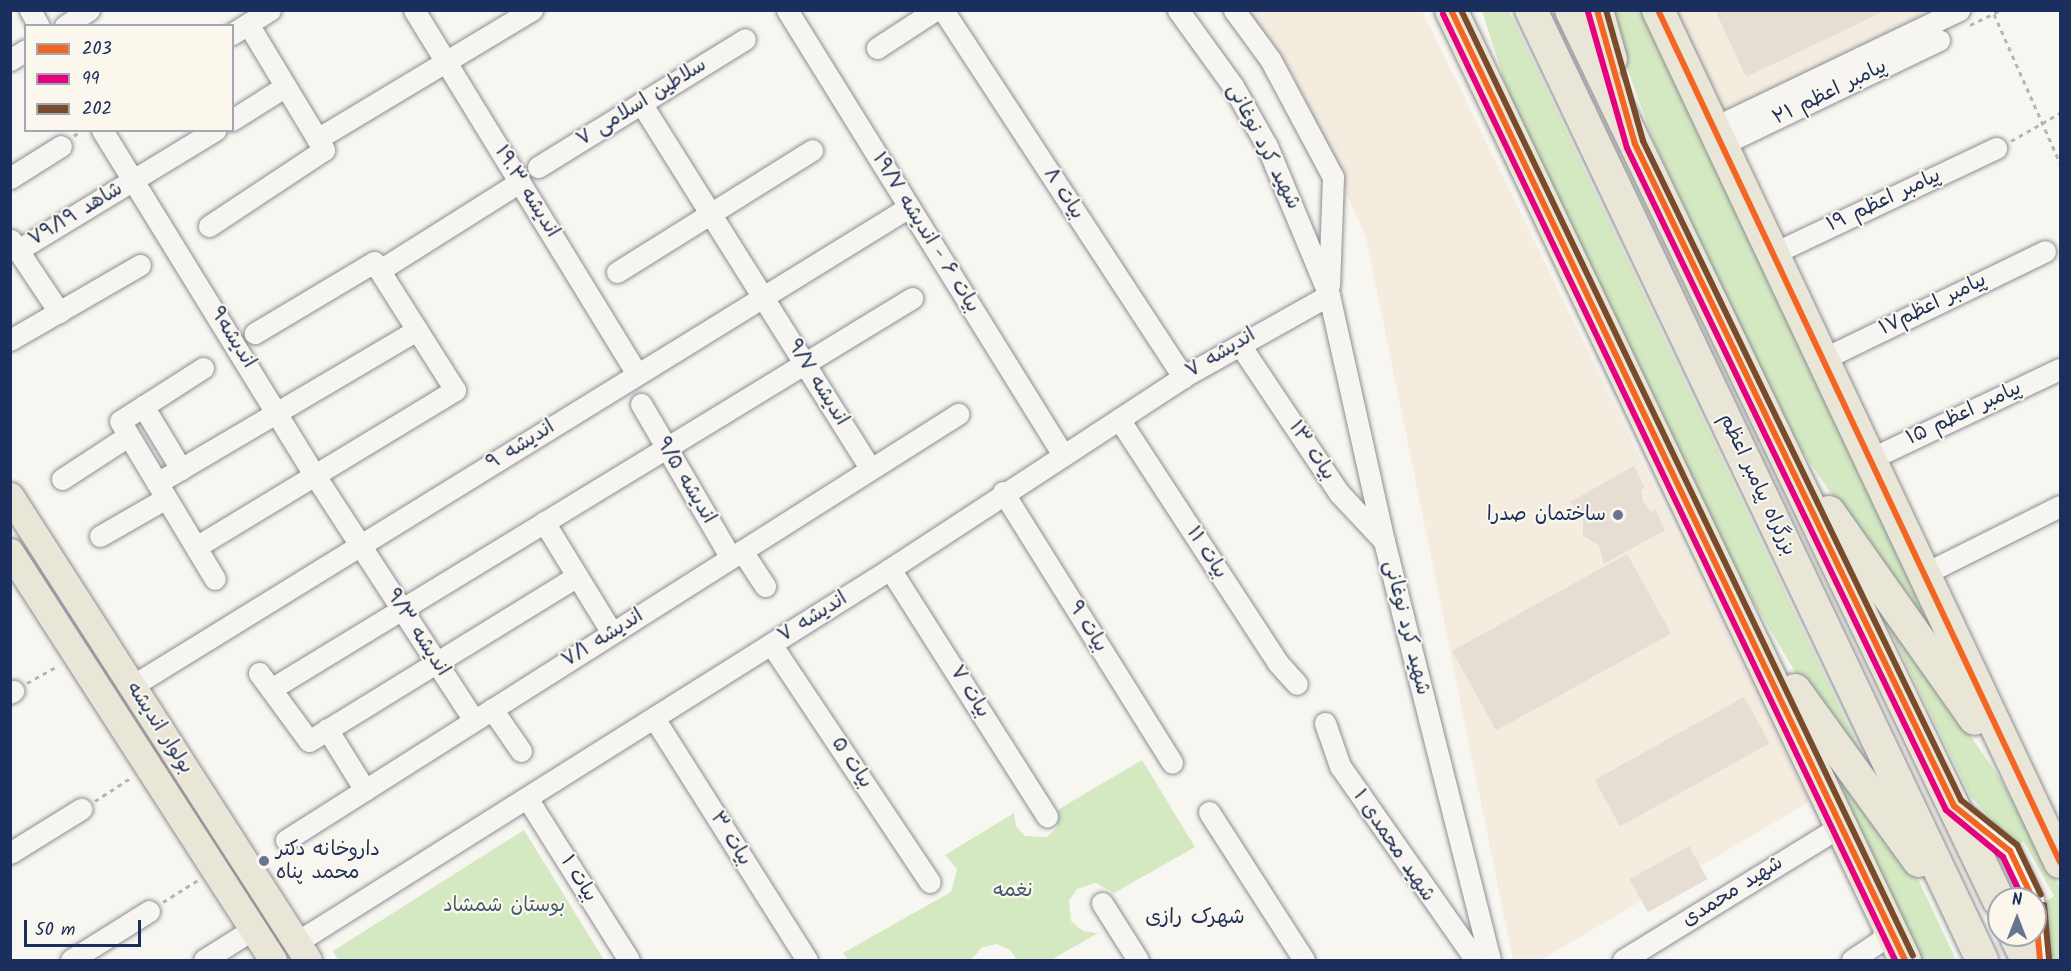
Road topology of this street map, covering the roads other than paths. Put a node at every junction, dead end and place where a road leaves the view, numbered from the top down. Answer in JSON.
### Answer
{"nodes":[{"id":1,"x":30,"y":10,"type":"edge"},
{"id":2,"x":88,"y":10,"type":"edge"},
{"id":3,"x":270,"y":10,"type":"edge"},
{"id":4,"x":414,"y":10,"type":"edge"},
{"id":5,"x":532,"y":10,"type":"edge"},
{"id":6,"x":934,"y":10,"type":"edge"},
{"id":7,"x":943,"y":10,"type":"edge"},
{"id":8,"x":1178,"y":10,"type":"edge"},
{"id":9,"x":1234,"y":10,"type":"edge"},
{"id":10,"x":1451,"y":10,"type":"edge"},
{"id":11,"x":1472,"y":10,"type":"edge"},
{"id":12,"x":1531,"y":10,"type":"edge"},
{"id":13,"x":1571,"y":10,"type":"edge"},
{"id":14,"x":1597,"y":10,"type":"edge"},
{"id":15,"x":1658,"y":10,"type":"edge"},
{"id":16,"x":1959,"y":10,"type":"edge"},
{"id":17,"x":790,"y":12,"type":"edge"},
{"id":18,"x":38,"y":24,"type":"edge"},
{"id":19,"x":68,"y":24,"type":"edge"},
{"id":20,"x":240,"y":29,"type":"edge"},
{"id":21,"x":745,"y":39,"type":"dead end"},
{"id":22,"x":1939,"y":40,"type":"dead end"},
{"id":23,"x":877,"y":48,"type":"dead end"},
{"id":24,"x":24,"y":51,"type":"edge"},
{"id":25,"x":10,"y":60,"type":"edge"},
{"id":26,"x":446,"y":62,"type":"junction"},
{"id":27,"x":284,"y":87,"type":"junction"},
{"id":28,"x":641,"y":104,"type":"junction"},
{"id":29,"x":234,"y":119,"type":"edge"},
{"id":30,"x":1506,"y":125,"type":"junction"},
{"id":31,"x":103,"y":132,"type":"edge"},
{"id":32,"x":212,"y":132,"type":"edge"},
{"id":33,"x":1717,"y":137,"type":"junction"},
{"id":34,"x":317,"y":139,"type":"junction"},
{"id":35,"x":1635,"y":144,"type":"junction"},
{"id":36,"x":61,"y":146,"type":"dead end"},
{"id":37,"x":1996,"y":148,"type":"road end"},
{"id":38,"x":812,"y":150,"type":"dead end"},
{"id":39,"x":538,"y":167,"type":"dead end"},
{"id":40,"x":10,"y":178,"type":"edge"},
{"id":41,"x":135,"y":180,"type":"junction"},
{"id":42,"x":519,"y":182,"type":"junction"},
{"id":43,"x":909,"y":207,"type":"junction"},
{"id":44,"x":710,"y":214,"type":"junction"},
{"id":45,"x":209,"y":226,"type":"dead end"},
{"id":46,"x":14,"y":244,"type":"edge"},
{"id":47,"x":2045,"y":250,"type":"dead end"},
{"id":48,"x":1772,"y":254,"type":"junction"},
{"id":49,"x":140,"y":265,"type":"dead end"},
{"id":50,"x":380,"y":270,"type":"junction"},
{"id":51,"x":617,"y":272,"type":"dead end"},
{"id":52,"x":1329,"y":295,"type":"junction"},
{"id":53,"x":762,"y":297,"type":"junction"},
{"id":54,"x":912,"y":298,"type":"dead end"},
{"id":55,"x":59,"y":312,"type":"junction"},
{"id":56,"x":417,"y":330,"type":"junction"},
{"id":57,"x":255,"y":333,"type":"dead end"},
{"id":58,"x":10,"y":340,"type":"edge"},
{"id":59,"x":1246,"y":354,"type":"dead end"},
{"id":60,"x":1821,"y":360,"type":"junction"},
{"id":61,"x":804,"y":363,"type":"junction"},
{"id":62,"x":203,"y":368,"type":"dead end"},
{"id":63,"x":2061,"y":369,"type":"edge"},
{"id":64,"x":638,"y":374,"type":"junction"},
{"id":65,"x":1182,"y":377,"type":"junction"},
{"id":66,"x":641,"y":404,"type":"dead end"},
{"id":67,"x":143,"y":406,"type":"junction"},
{"id":68,"x":277,"y":412,"type":"junction"},
{"id":69,"x":958,"y":414,"type":"dead end"},
{"id":70,"x":1119,"y":419,"type":"junction"},
{"id":71,"x":128,"y":436,"type":"junction"},
{"id":72,"x":1775,"y":436,"type":"junction"},
{"id":73,"x":666,"y":449,"type":"junction"},
{"id":74,"x":1063,"y":455,"type":"junction"},
{"id":75,"x":1868,"y":460,"type":"junction"},
{"id":76,"x":181,"y":469,"type":"junction"},
{"id":77,"x":871,"y":469,"type":"junction"},
{"id":78,"x":314,"y":474,"type":"junction"},
{"id":79,"x":62,"y":480,"type":"dead end"},
{"id":80,"x":161,"y":491,"type":"junction"},
{"id":81,"x":1003,"y":492,"type":"junction"},
{"id":82,"x":10,"y":496,"type":"edge"},
{"id":83,"x":2061,"y":506,"type":"edge"},
{"id":84,"x":544,"y":522,"type":"junction"},
{"id":85,"x":100,"y":536,"type":"dead end"},
{"id":86,"x":1384,"y":541,"type":"junction"},
{"id":87,"x":360,"y":545,"type":"junction"},
{"id":88,"x":196,"y":547,"type":"junction"},
{"id":89,"x":10,"y":552,"type":"edge"},
{"id":90,"x":736,"y":554,"type":"junction"},
{"id":91,"x":890,"y":569,"type":"junction"},
{"id":92,"x":1922,"y":574,"type":"junction"},
{"id":93,"x":577,"y":576,"type":"junction"},
{"id":94,"x":215,"y":579,"type":"dead end"},
{"id":95,"x":765,"y":586,"type":"dead end"},
{"id":96,"x":400,"y":608,"type":"junction"},
{"id":97,"x":1747,"y":624,"type":"junction"},
{"id":98,"x":612,"y":633,"type":"junction"},
{"id":99,"x":771,"y":644,"type":"junction"},
{"id":100,"x":435,"y":661,"type":"junction"},
{"id":101,"x":1297,"y":684,"type":"dead end"},
{"id":102,"x":132,"y":686,"type":"junction"},
{"id":103,"x":492,"y":709,"type":"junction"},
{"id":104,"x":654,"y":718,"type":"junction"},
{"id":105,"x":474,"y":720,"type":"junction"},
{"id":106,"x":1324,"y":723,"type":"dead end"},
{"id":107,"x":327,"y":729,"type":"junction"},
{"id":108,"x":521,"y":751,"type":"dead end"},
{"id":109,"x":1172,"y":762,"type":"dead end"},
{"id":110,"x":2018,"y":774,"type":"junction"},
{"id":111,"x":365,"y":790,"type":"junction"},
{"id":112,"x":527,"y":798,"type":"junction"},
{"id":113,"x":1954,"y":806,"type":"junction"},
{"id":114,"x":81,"y":809,"type":"road end"},
{"id":115,"x":1209,"y":812,"type":"dead end"},
{"id":116,"x":1047,"y":816,"type":"dead end"},
{"id":117,"x":1844,"y":824,"type":"junction"},
{"id":118,"x":286,"y":840,"type":"dead end"},
{"id":119,"x":10,"y":853,"type":"edge"},
{"id":120,"x":2061,"y":862,"type":"edge"},
{"id":121,"x":930,"y":882,"type":"dead end"},
{"id":122,"x":1992,"y":887,"type":"edge"},
{"id":123,"x":2027,"y":887,"type":"edge"},
{"id":124,"x":1102,"y":903,"type":"dead end"},
{"id":125,"x":149,"y":912,"type":"road end"},
{"id":126,"x":1886,"y":922,"type":"junction"},
{"id":127,"x":1965,"y":925,"type":"junction"},
{"id":128,"x":254,"y":929,"type":"junction"},
{"id":129,"x":303,"y":951,"type":"edge"},
{"id":130,"x":1860,"y":957,"type":"edge"},
{"id":131,"x":71,"y":960,"type":"edge"},
{"id":132,"x":204,"y":960,"type":"edge"},
{"id":133,"x":273,"y":960,"type":"edge"},
{"id":134,"x":629,"y":960,"type":"edge"},
{"id":135,"x":807,"y":960,"type":"edge"},
{"id":136,"x":1138,"y":960,"type":"edge"},
{"id":137,"x":1304,"y":960,"type":"edge"},
{"id":138,"x":1476,"y":960,"type":"edge"},
{"id":139,"x":1490,"y":960,"type":"edge"},
{"id":140,"x":1623,"y":960,"type":"edge"},
{"id":141,"x":1905,"y":960,"type":"edge"},
{"id":142,"x":1982,"y":960,"type":"edge"}],
"edges":[{"from":1,"to":18,"type":"street"},
{"from":2,"to":19,"type":"street"},
{"from":3,"to":20,"type":"street"},
{"from":4,"to":26,"type":"street","name":"اندیشه ۱۹.۳"},
{"from":5,"to":26,"type":"street"},
{"from":6,"to":23,"type":"street"},
{"from":7,"to":65,"type":"street","name":"بیات ۸"},
{"from":8,"to":52,"type":"street","name":"شهید کرد نوغانی"},
{"from":9,"to":52,"type":"street","name":"شهید کرد نوغانی"},
{"from":10,"to":30,"type":"highway"},
{"from":11,"to":30,"type":"highway"},
{"from":12,"to":127,"type":"highway","name":"بزرگراه پیامبر اعظم"},
{"from":13,"to":35,"type":"highway","name":"بزرگراه پیامبر اعظم"},
{"from":14,"to":35,"type":"highway"},
{"from":15,"to":33,"type":"highway"},
{"from":16,"to":33,"type":"street"},
{"from":17,"to":43,"type":"street","name":"بیات ۶ - اندیشه ۱۹/۷"},
{"from":20,"to":27,"type":"street"},
{"from":21,"to":28,"type":"street","name":"سلاطین اسلامی ۷"},
{"from":22,"to":33,"type":"street","name":"پیامبر اعظم ۲۱"},
{"from":24,"to":25,"type":"street"},
{"from":26,"to":34,"type":"street"},
{"from":26,"to":42,"type":"street","name":"اندیشه ۱۹.۳"},
{"from":27,"to":29,"type":"street"},
{"from":27,"to":34,"type":"street"},
{"from":28,"to":39,"type":"street","name":"سلاطین اسلامی ۷"},
{"from":28,"to":44,"type":"street","name":"اندیشه ۹/۷"},
{"from":30,"to":97,"type":"highway"},
{"from":31,"to":41,"type":"street","name":"اندیشه۹"},
{"from":32,"to":41,"type":"street","name":"شاهد ۷۹/۱۹"},
{"from":33,"to":48,"type":"highway"},
{"from":34,"to":45,"type":"street"},
{"from":35,"to":72,"type":"highway","name":"بزرگراه پیامبر اعظم"},
{"from":36,"to":40,"type":"street"},
{"from":37,"to":48,"type":"street","name":"پیامبر اعظم ۱۹"},
{"from":38,"to":44,"type":"street"},
{"from":41,"to":46,"type":"street","name":"شاهد ۷۹/۱۹"},
{"from":41,"to":68,"type":"street","name":"اندیشه۹"},
{"from":42,"to":50,"type":"street"},
{"from":42,"to":64,"type":"street","name":"اندیشه ۱۹.۳"},
{"from":43,"to":53,"type":"street","name":"اندیشه ۹"},
{"from":43,"to":74,"type":"street","name":"بیات ۶ - اندیشه ۱۹/۷"},
{"from":44,"to":51,"type":"street"},
{"from":44,"to":53,"type":"street","name":"اندیشه ۹/۷"},
{"from":46,"to":55,"type":"street"},
{"from":47,"to":60,"type":"street","name":"پیامبر اعظم۱۷"},
{"from":48,"to":60,"type":"highway"},
{"from":49,"to":55,"type":"street"},
{"from":50,"to":56,"type":"street"},
{"from":50,"to":57,"type":"street"},
{"from":52,"to":65,"type":"street","name":"اندیشه ۷"},
{"from":52,"to":86,"type":"street","name":"شهید کرد نوغانی"},
{"from":53,"to":61,"type":"street","name":"اندیشه ۹/۷"},
{"from":53,"to":64,"type":"street","name":"اندیشه ۹"},
{"from":54,"to":61,"type":"street"},
{"from":55,"to":58,"type":"street"},
{"from":56,"to":68,"type":"street"},
{"from":56,"to":78,"type":"street"},
{"from":59,"to":86,"type":"street","name":"بیات ۱۳"},
{"from":60,"to":75,"type":"highway"},
{"from":61,"to":73,"type":"street"},
{"from":61,"to":77,"type":"street","name":"اندیشه ۹/۷"},
{"from":62,"to":67,"type":"street"},
{"from":63,"to":75,"type":"street","name":"پیامبر اعظم ۱۵"},
{"from":64,"to":87,"type":"street","name":"اندیشه ۹"},
{"from":65,"to":70,"type":"street","name":"اندیشه ۷"},
{"from":66,"to":73,"type":"street","name":"اندیشه ۹/۵"},
{"from":67,"to":71,"type":"street"},
{"from":67,"to":76,"type":"street"},
{"from":68,"to":76,"type":"street"},
{"from":68,"to":78,"type":"street","name":"اندیشه۹"},
{"from":69,"to":77,"type":"street","name":"اندیشه ۷/۱"},
{"from":70,"to":74,"type":"street","name":"اندیشه ۷"},
{"from":70,"to":101,"type":"street","name":"بیات ۱۱"},
{"from":71,"to":79,"type":"street"},
{"from":71,"to":80,"type":"street"},
{"from":72,"to":110,"type":"highway"},
{"from":72,"to":113,"type":"highway","name":"بزرگراه پیامبر اعظم"},
{"from":73,"to":84,"type":"street"},
{"from":73,"to":90,"type":"street","name":"اندیشه ۹/۵"},
{"from":74,"to":81,"type":"street","name":"اندیشه ۷"},
{"from":75,"to":92,"type":"highway"},
{"from":76,"to":80,"type":"street"},
{"from":77,"to":90,"type":"street","name":"اندیشه ۷/۱"},
{"from":78,"to":87,"type":"street","name":"اندیشه۹"},
{"from":78,"to":88,"type":"street"},
{"from":80,"to":85,"type":"street"},
{"from":80,"to":88,"type":"street"},
{"from":81,"to":91,"type":"street","name":"اندیشه ۷"},
{"from":81,"to":109,"type":"street","name":"بیات ۹"},
{"from":82,"to":102,"type":"main road","name":"بولوار اندیشه"},
{"from":83,"to":92,"type":"street"},
{"from":84,"to":93,"type":"street"},
{"from":84,"to":96,"type":"street"},
{"from":86,"to":139,"type":"street","name":"شهید کرد نوغانی"},
{"from":87,"to":96,"type":"street","name":"اندیشه ۹/۳"},
{"from":87,"to":102,"type":"street","name":"اندیشه ۹"},
{"from":88,"to":94,"type":"street"},
{"from":89,"to":128,"type":"main road","name":"بولوار اندیشه"},
{"from":90,"to":95,"type":"street","name":"اندیشه ۹/۵"},
{"from":90,"to":98,"type":"street","name":"اندیشه ۷/۱"},
{"from":91,"to":99,"type":"street","name":"اندیشه ۷"},
{"from":91,"to":116,"type":"street","name":"بیات ۷"},
{"from":92,"to":110,"type":"highway"},
{"from":93,"to":98,"type":"street"},
{"from":93,"to":100,"type":"street"},
{"from":96,"to":100,"type":"street","name":"اندیشه ۹/۳"},
{"from":96,"to":107,"type":"street"},
{"from":97,"to":117,"type":"highway"},
{"from":97,"to":127,"type":"highway"},
{"from":98,"to":103,"type":"street","name":"اندیشه ۷/۱"},
{"from":99,"to":104,"type":"street","name":"اندیشه ۷"},
{"from":99,"to":121,"type":"street","name":"بیات ۵"},
{"from":100,"to":105,"type":"street","name":"اندیشه ۹/۳"},
{"from":100,"to":107,"type":"street"},
{"from":102,"to":129,"type":"main road","name":"بولوار اندیشه"},
{"from":103,"to":105,"type":"street","name":"اندیشه ۷/۱"},
{"from":103,"to":108,"type":"street"},
{"from":104,"to":112,"type":"street","name":"اندیشه ۷"},
{"from":104,"to":135,"type":"street","name":"بیات ۳"},
{"from":105,"to":111,"type":"street","name":"اندیشه ۷/۱"},
{"from":106,"to":138,"type":"street","name":"شهید محمدی ۱"},
{"from":107,"to":111,"type":"street"},
{"from":110,"to":120,"type":"highway"},
{"from":111,"to":118,"type":"street","name":"اندیشه ۷/۱"},
{"from":112,"to":129,"type":"street","name":"اندیشه ۷"},
{"from":112,"to":134,"type":"street","name":"بیات ۱"},
{"from":113,"to":122,"type":"highway","name":"بزرگراه پیامبر اعظم"},
{"from":113,"to":123,"type":"street"},
{"from":114,"to":119,"type":"street"},
{"from":115,"to":137,"type":"street"},
{"from":117,"to":126,"type":"highway"},
{"from":117,"to":140,"type":"street","name":"شهید محمدی"},
{"from":124,"to":136,"type":"street"},
{"from":125,"to":131,"type":"street"},
{"from":126,"to":130,"type":"street"},
{"from":126,"to":141,"type":"highway"},
{"from":127,"to":142,"type":"highway","name":"بزرگراه پیامبر اعظم"},
{"from":128,"to":132,"type":"street"},
{"from":128,"to":133,"type":"main road","name":"بولوار اندیشه"}]}
